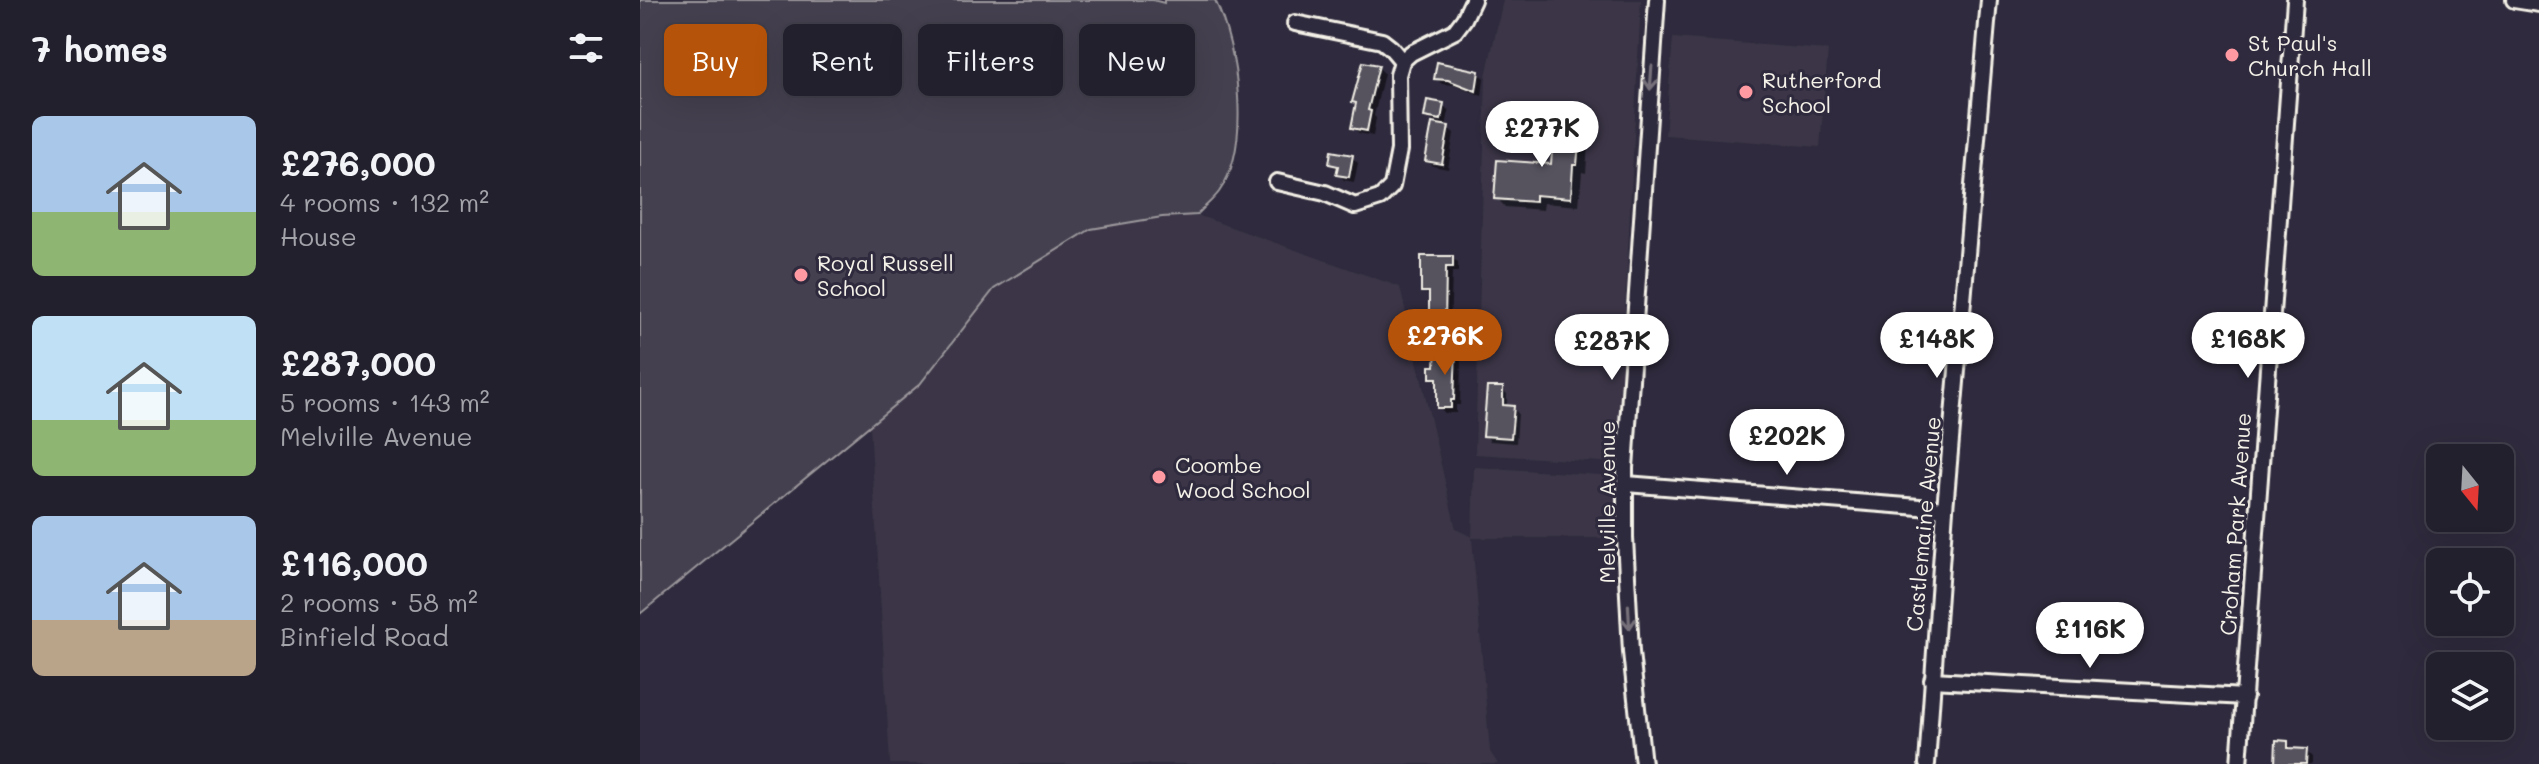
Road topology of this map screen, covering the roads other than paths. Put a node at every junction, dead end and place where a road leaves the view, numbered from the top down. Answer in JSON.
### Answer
{"nodes":[{"id":1,"x":1473,"y":0,"type":"edge"},
{"id":2,"x":1657,"y":0,"type":"edge"},
{"id":3,"x":1989,"y":0,"type":"edge"},
{"id":4,"x":2295,"y":0,"type":"edge"},
{"id":5,"x":2514,"y":0,"type":"edge"},
{"id":6,"x":2539,"y":4,"type":"edge"},
{"id":7,"x":1295,"y":23,"type":"dead end"},
{"id":8,"x":1402,"y":61,"type":"junction"},
{"id":9,"x":1277,"y":182,"type":"dead end"},
{"id":10,"x":1626,"y":484,"type":"junction"},
{"id":11,"x":1945,"y":509,"type":"junction"},
{"id":12,"x":1932,"y":680,"type":"junction"},
{"id":13,"x":2245,"y":697,"type":"junction"},
{"id":14,"x":1643,"y":764,"type":"edge"},
{"id":15,"x":1927,"y":764,"type":"edge"},
{"id":16,"x":2239,"y":764,"type":"edge"}],
"edges":[{"from":1,"to":8,"type":"street"},
{"from":2,"to":10,"type":"street","name":"Melville Avenue","one_way":true},
{"from":3,"to":11,"type":"street","name":"Castlemaine Avenue"},
{"from":4,"to":13,"type":"street","name":"Croham Park Avenue"},
{"from":5,"to":6,"type":"street"},
{"from":7,"to":8,"type":"street"},
{"from":8,"to":9,"type":"street"},
{"from":10,"to":11,"type":"street"},
{"from":10,"to":14,"type":"street","name":"Melville Avenue","one_way":true},
{"from":11,"to":12,"type":"street","name":"Castlemaine Avenue"},
{"from":12,"to":13,"type":"street"},
{"from":12,"to":15,"type":"street","name":"Castlemaine Avenue"},
{"from":13,"to":16,"type":"street","name":"Croham Park Avenue"}]}
